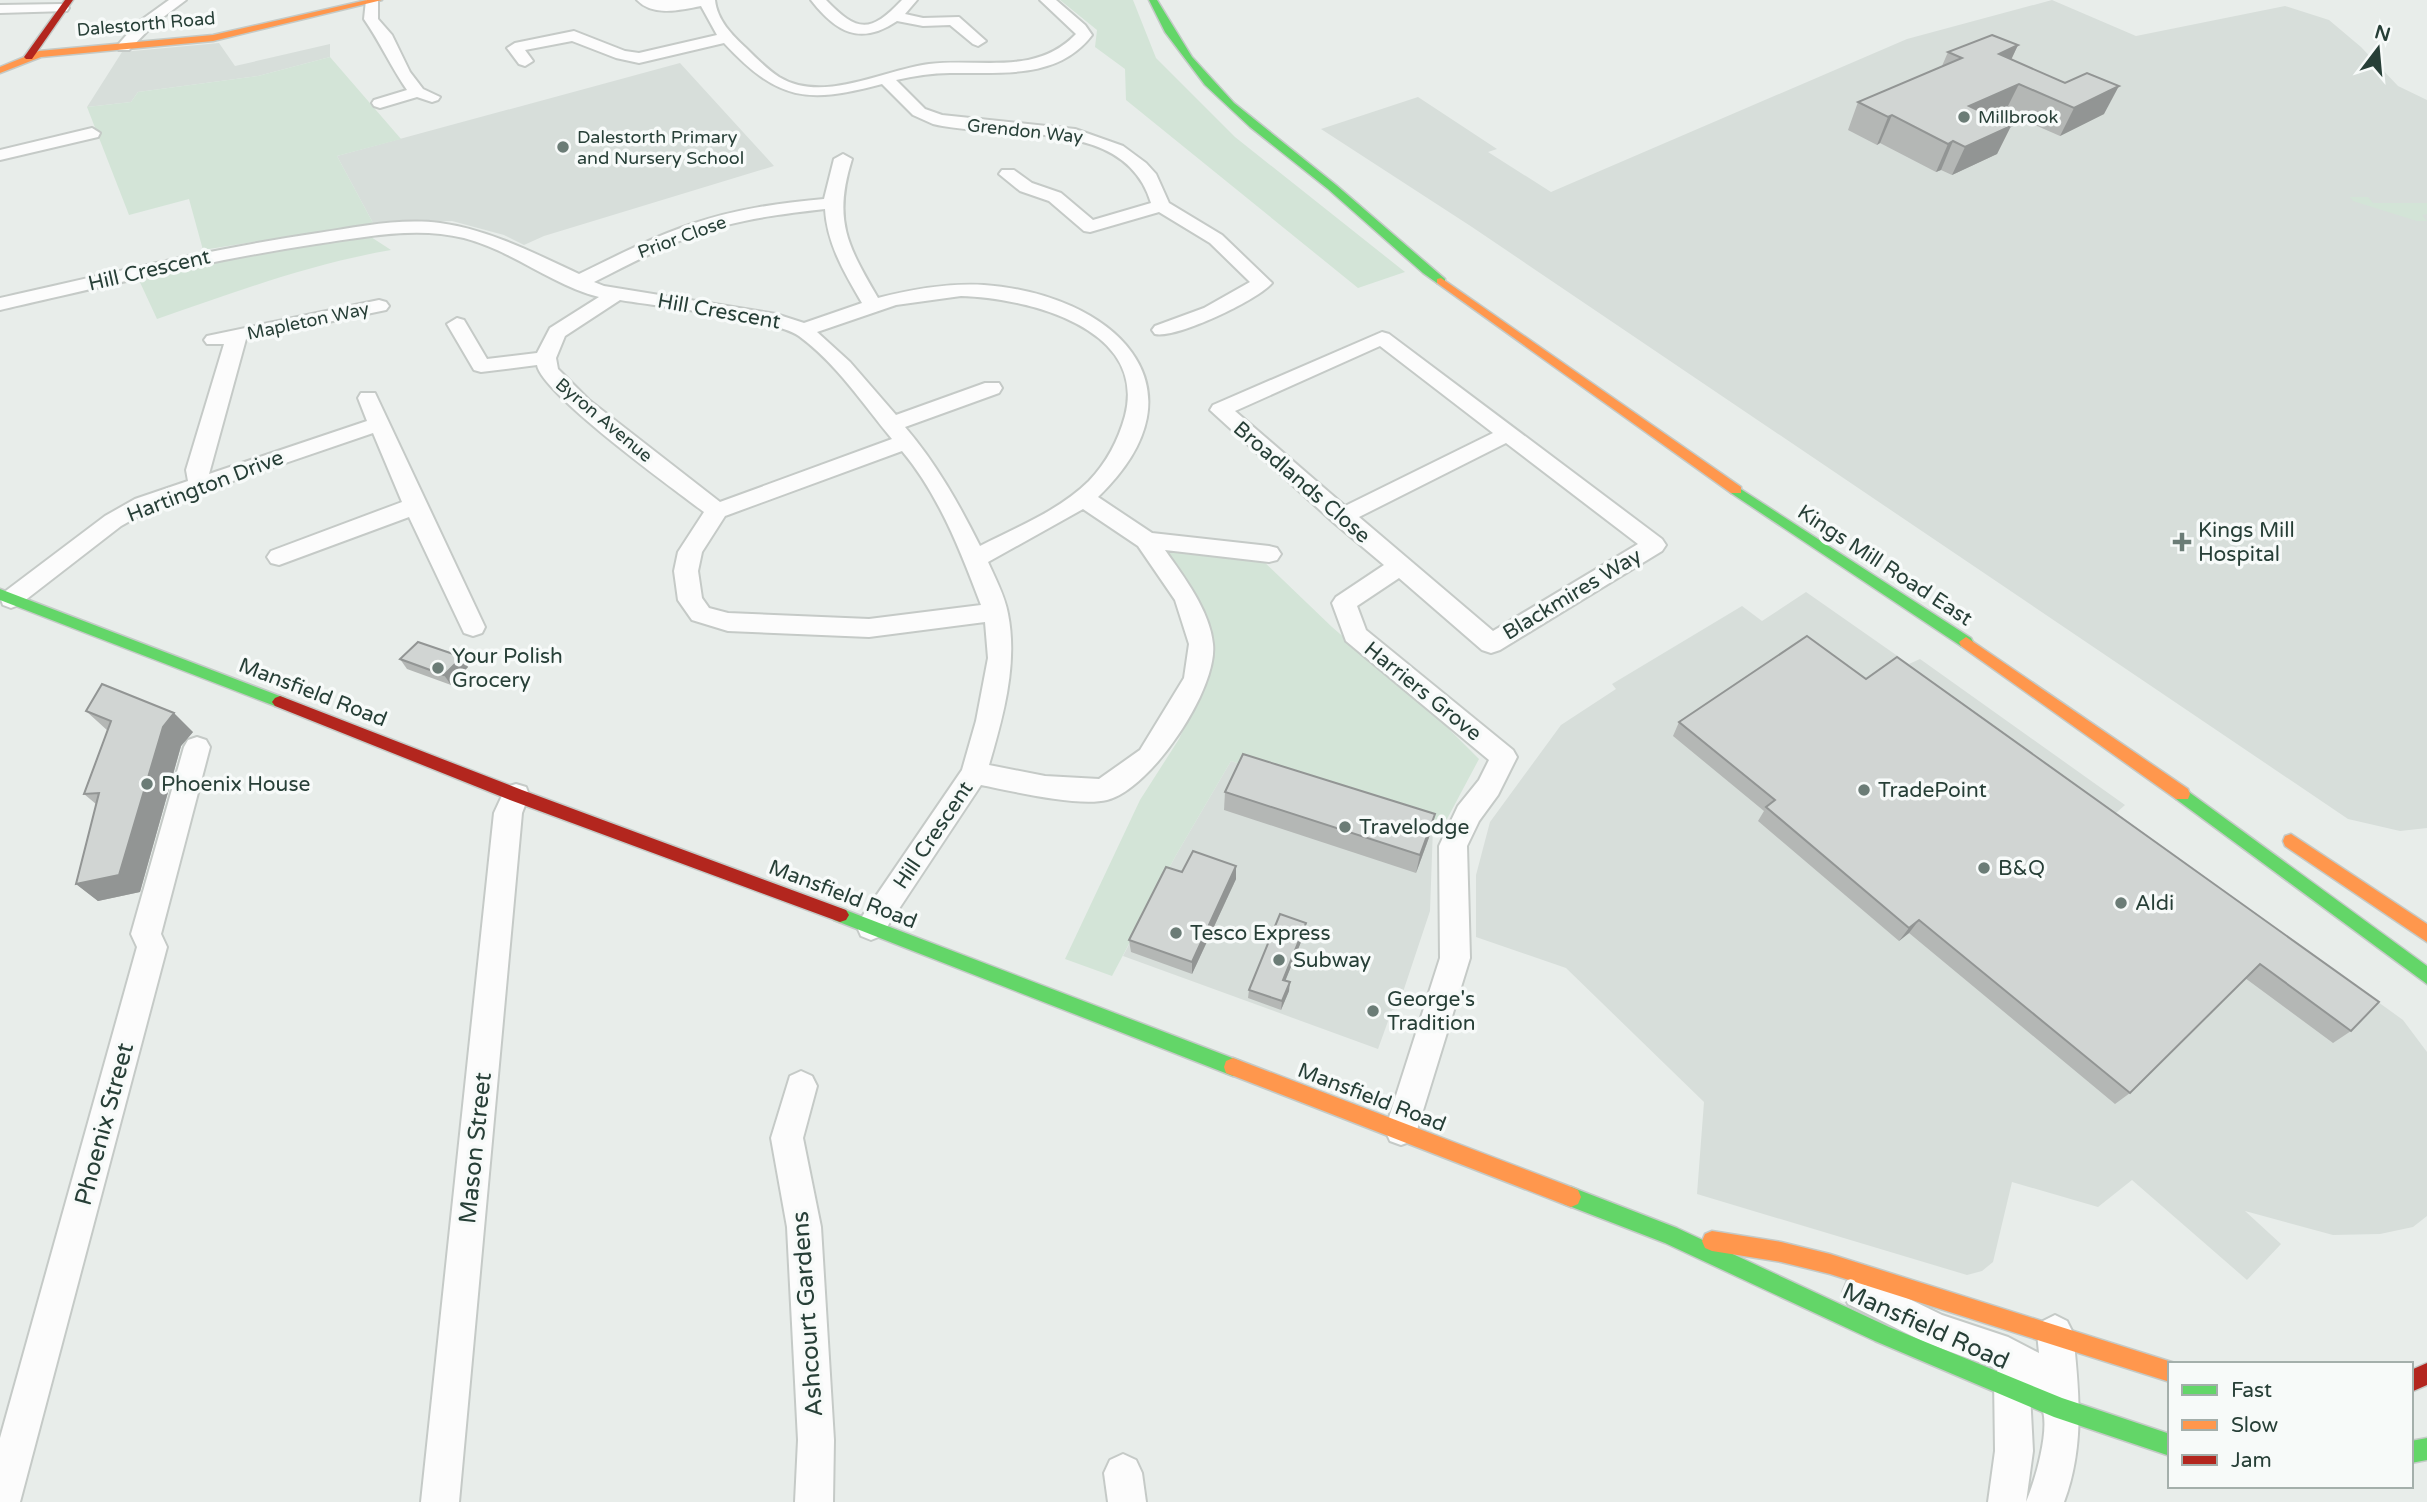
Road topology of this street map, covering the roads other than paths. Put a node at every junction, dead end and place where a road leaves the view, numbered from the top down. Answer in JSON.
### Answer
{"nodes":[{"id":1,"x":179,"y":0,"type":"edge"},
{"id":2,"x":644,"y":0,"type":"edge"},
{"id":3,"x":707,"y":0,"type":"edge"},
{"id":4,"x":818,"y":0,"type":"edge"},
{"id":5,"x":910,"y":0,"type":"edge"},
{"id":6,"x":1047,"y":0,"type":"edge"},
{"id":7,"x":1153,"y":0,"type":"edge"},
{"id":8,"x":375,"y":1,"type":"edge"},
{"id":9,"x":66,"y":4,"type":"edge"},
{"id":10,"x":0,"y":9,"type":"edge"},
{"id":11,"x":896,"y":16,"type":"junction"},
{"id":12,"x":726,"y":38,"type":"junction"},
{"id":13,"x":978,"y":40,"type":"dead end"},
{"id":14,"x":124,"y":47,"type":"junction"},
{"id":15,"x":29,"y":57,"type":"junction"},
{"id":16,"x":525,"y":61,"type":"dead end"},
{"id":17,"x":0,"y":70,"type":"edge"},
{"id":18,"x":885,"y":78,"type":"junction"},
{"id":19,"x":380,"y":103,"type":"dead end"},
{"id":20,"x":92,"y":133,"type":"dead end"},
{"id":21,"x":0,"y":155,"type":"edge"},
{"id":22,"x":843,"y":159,"type":"dead end"},
{"id":23,"x":1008,"y":174,"type":"dead end"},
{"id":24,"x":1325,"y":181,"type":"junction"},
{"id":25,"x":832,"y":203,"type":"junction"},
{"id":26,"x":1161,"y":205,"type":"junction"},
{"id":27,"x":1399,"y":225,"type":"dead end"},
{"id":28,"x":579,"y":282,"type":"junction"},
{"id":29,"x":617,"y":294,"type":"junction"},
{"id":30,"x":0,"y":304,"type":"edge"},
{"id":31,"x":872,"y":304,"type":"junction"},
{"id":32,"x":379,"y":306,"type":"dead end"},
{"id":33,"x":457,"y":324,"type":"dead end"},
{"id":34,"x":804,"y":330,"type":"junction"},
{"id":35,"x":1162,"y":330,"type":"dead end"},
{"id":36,"x":237,"y":335,"type":"junction"},
{"id":37,"x":214,"y":340,"type":"dead end"},
{"id":38,"x":546,"y":358,"type":"junction"},
{"id":39,"x":992,"y":388,"type":"dead end"},
{"id":40,"x":368,"y":398,"type":"dead end"},
{"id":41,"x":379,"y":424,"type":"junction"},
{"id":42,"x":899,"y":432,"type":"junction"},
{"id":43,"x":1506,"y":435,"type":"junction"},
{"id":44,"x":200,"y":484,"type":"junction"},
{"id":45,"x":1083,"y":498,"type":"junction"},
{"id":46,"x":415,"y":506,"type":"junction"},
{"id":47,"x":717,"y":511,"type":"junction"},
{"id":48,"x":1341,"y":517,"type":"junction"},
{"id":49,"x":1146,"y":540,"type":"junction"},
{"id":50,"x":1654,"y":545,"type":"joint"},
{"id":51,"x":1269,"y":554,"type":"dead end"},
{"id":52,"x":279,"y":557,"type":"dead end"},
{"id":53,"x":975,"y":559,"type":"junction"},
{"id":54,"x":1400,"y":566,"type":"junction"},
{"id":55,"x":6,"y":596,"type":"edge"},
{"id":56,"x":996,"y":612,"type":"junction"},
{"id":57,"x":473,"y":627,"type":"dead end"},
{"id":58,"x":1491,"y":643,"type":"joint"},
{"id":59,"x":197,"y":747,"type":"dead end"},
{"id":60,"x":1504,"y":757,"type":"joint"},
{"id":61,"x":974,"y":773,"type":"junction"},
{"id":62,"x":516,"y":795,"type":"junction"},
{"id":63,"x":2274,"y":830,"type":"dead end"},
{"id":64,"x":871,"y":928,"type":"junction"},
{"id":65,"x":2424,"y":941,"type":"edge"},
{"id":66,"x":2427,"y":976,"type":"edge"},
{"id":67,"x":801,"y":1086,"type":"dead end"},
{"id":68,"x":1401,"y":1130,"type":"junction"},
{"id":69,"x":1670,"y":1235,"type":"junction"},
{"id":70,"x":1781,"y":1252,"type":"junction"},
{"id":71,"x":2011,"y":1320,"type":"junction"},
{"id":72,"x":2055,"y":1333,"type":"junction"},
{"id":73,"x":2168,"y":1370,"type":"edge"},
{"id":74,"x":2012,"y":1373,"type":"junction"},
{"id":75,"x":2062,"y":1409,"type":"junction"},
{"id":76,"x":2168,"y":1445,"type":"edge"},
{"id":77,"x":1,"y":1502,"type":"edge"},
{"id":78,"x":440,"y":1502,"type":"edge"},
{"id":79,"x":814,"y":1502,"type":"edge"},
{"id":80,"x":2007,"y":1502,"type":"edge"},
{"id":81,"x":2045,"y":1502,"type":"edge"}],
"edges":[{"from":1,"to":14,"type":"street"},
{"from":2,"to":3,"type":"street"},
{"from":3,"to":12,"type":"street"},
{"from":4,"to":11,"type":"street"},
{"from":5,"to":11,"type":"street"},
{"from":6,"to":18,"type":"street"},
{"from":7,"to":24,"type":"main road","name":"Kings Mill Road East"},
{"from":8,"to":14,"type":"main road","name":"Dalestorth Road"},
{"from":8,"to":19,"type":"street"},
{"from":9,"to":10,"type":"street"},
{"from":9,"to":15,"type":"main road"},
{"from":11,"to":13,"type":"street"},
{"from":12,"to":16,"type":"street"},
{"from":12,"to":18,"type":"street"},
{"from":14,"to":15,"type":"main road","name":"Dalestorth Road"},
{"from":15,"to":17,"type":"main road","name":"Dalestorth Road"},
{"from":18,"to":26,"type":"street","name":"Grendon Way"},
{"from":20,"to":21,"type":"street"},
{"from":22,"to":25,"type":"street"},
{"from":23,"to":26,"type":"street"},
{"from":24,"to":27,"type":"main road","name":"Kings Mill Road East"},
{"from":24,"to":66,"type":"main road","name":"Kings Mill Road East"},
{"from":25,"to":28,"type":"street","name":"Prior Close"},
{"from":25,"to":31,"type":"street"},
{"from":26,"to":35,"type":"street"},
{"from":28,"to":29,"type":"street","name":"Hill Crescent"},
{"from":28,"to":30,"type":"street","name":"Hill Crescent"},
{"from":29,"to":34,"type":"street","name":"Hill Crescent"},
{"from":29,"to":38,"type":"street","name":"Byron Avenue"},
{"from":31,"to":34,"type":"street"},
{"from":31,"to":45,"type":"street"},
{"from":32,"to":36,"type":"street","name":"Mapleton Way"},
{"from":33,"to":38,"type":"street"},
{"from":34,"to":42,"type":"street","name":"Hill Crescent"},
{"from":36,"to":37,"type":"street","name":"Mapleton Way"},
{"from":36,"to":44,"type":"street","name":"Mapleton Way"},
{"from":38,"to":47,"type":"street","name":"Byron Avenue"},
{"from":39,"to":42,"type":"street"},
{"from":40,"to":41,"type":"street"},
{"from":41,"to":44,"type":"street","name":"Hartington Drive"},
{"from":41,"to":46,"type":"street"},
{"from":42,"to":47,"type":"street"},
{"from":42,"to":53,"type":"street","name":"Hill Crescent"},
{"from":43,"to":48,"type":"street"},
{"from":43,"to":48,"type":"street","name":"Broadlands Close"},
{"from":43,"to":50,"type":"street","name":"Broadlands Close"},
{"from":44,"to":55,"type":"street","name":"Hartington Drive"},
{"from":45,"to":49,"type":"street"},
{"from":45,"to":53,"type":"street"},
{"from":46,"to":52,"type":"street"},
{"from":46,"to":57,"type":"street"},
{"from":47,"to":56,"type":"street"},
{"from":48,"to":54,"type":"street","name":"Broadlands Close"},
{"from":49,"to":51,"type":"street"},
{"from":49,"to":61,"type":"street"},
{"from":50,"to":58,"type":"street","name":"Blackmires Way"},
{"from":53,"to":56,"type":"street","name":"Hill Crescent"},
{"from":54,"to":58,"type":"street","name":"Broadlands Close"},
{"from":54,"to":60,"type":"street","name":"Harriers Grove"},
{"from":55,"to":62,"type":"main road","name":"Mansfield Road"},
{"from":56,"to":61,"type":"street","name":"Hill Crescent"},
{"from":59,"to":77,"type":"street","name":"Phoenix Street"},
{"from":60,"to":68,"type":"street"},
{"from":61,"to":64,"type":"street","name":"Hill Crescent"},
{"from":62,"to":64,"type":"main road","name":"Mansfield Road"},
{"from":62,"to":78,"type":"street","name":"Mason Street"},
{"from":63,"to":65,"type":"main road"},
{"from":64,"to":68,"type":"main road","name":"Mansfield Road"},
{"from":67,"to":79,"type":"street","name":"Ashcourt Gardens"},
{"from":68,"to":69,"type":"main road","name":"Mansfield Road"},
{"from":69,"to":70,"type":"main road","name":"Mansfield Road"},
{"from":69,"to":74,"type":"main road","name":"Mansfield Road"},
{"from":70,"to":71,"type":"main road","name":"Mansfield Road"},
{"from":70,"to":74,"type":"street"},
{"from":71,"to":72,"type":"main road","name":"Mansfield Road"},
{"from":71,"to":74,"type":"street"},
{"from":72,"to":73,"type":"main road","name":"Mansfield Road"},
{"from":72,"to":75,"type":"street"},
{"from":74,"to":75,"type":"street"},
{"from":74,"to":80,"type":"street"},
{"from":75,"to":76,"type":"main road"},
{"from":75,"to":81,"type":"street"}]}
